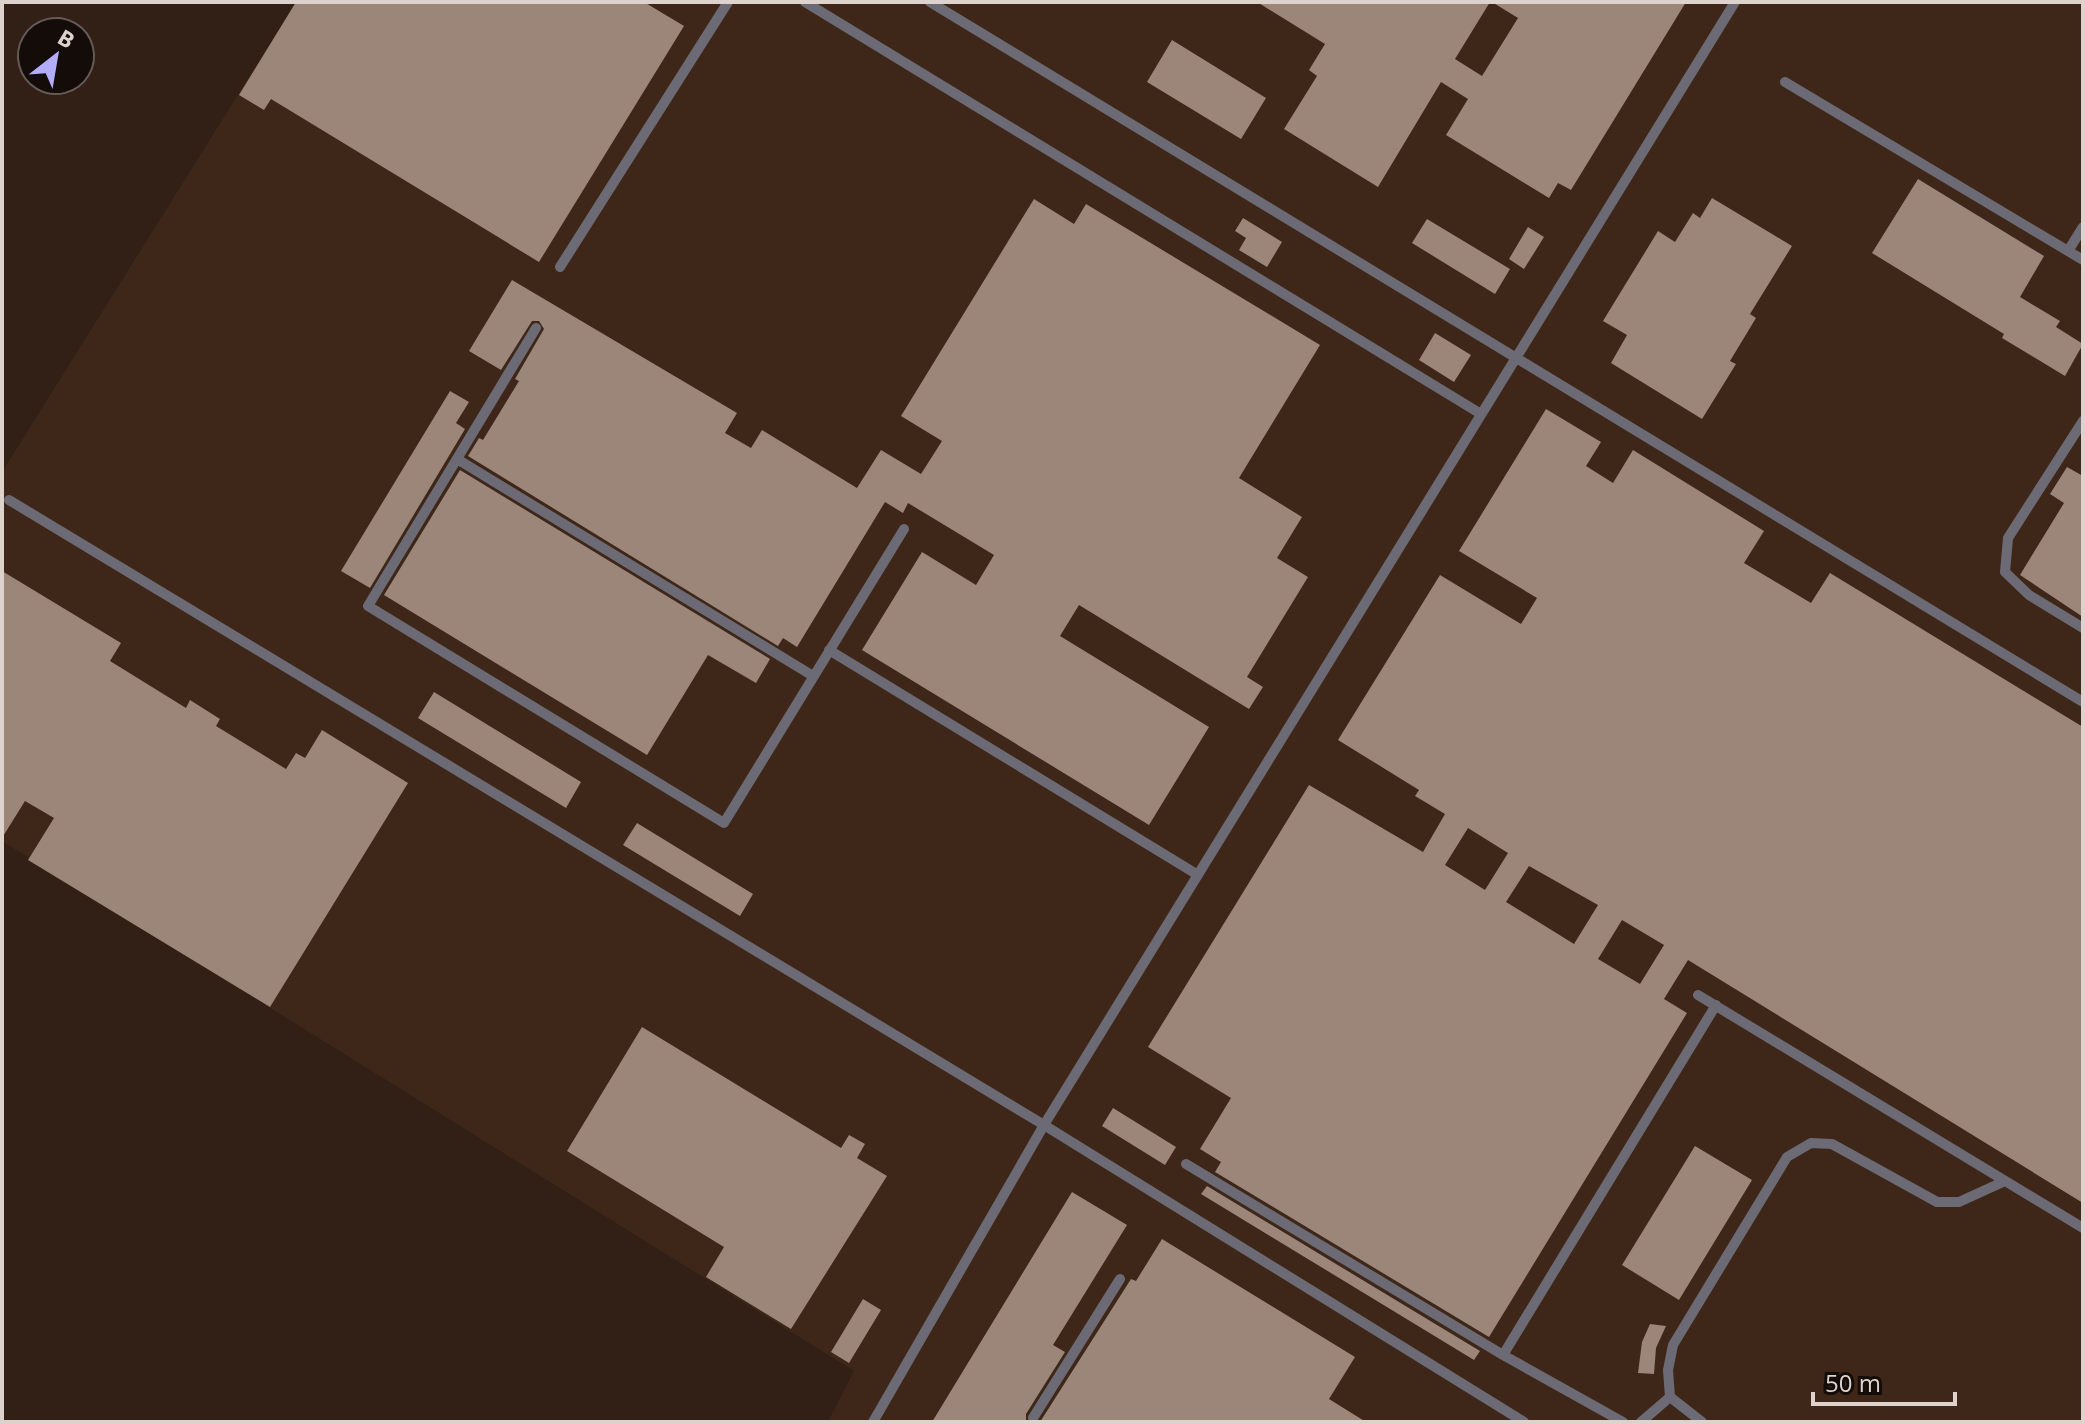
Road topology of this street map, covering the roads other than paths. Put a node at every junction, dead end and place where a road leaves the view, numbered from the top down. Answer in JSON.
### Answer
{"nodes":[{"id":1,"x":728,"y":2,"type":"edge"},
{"id":2,"x":805,"y":2,"type":"edge"},
{"id":3,"x":930,"y":2,"type":"edge"},
{"id":4,"x":1735,"y":2,"type":"edge"},
{"id":5,"x":1785,"y":82,"type":"dead end"},
{"id":6,"x":2083,"y":227,"type":"edge"},
{"id":7,"x":2068,"y":251,"type":"junction"},
{"id":8,"x":2083,"y":260,"type":"edge"},
{"id":9,"x":560,"y":267,"type":"dead end"},
{"id":10,"x":536,"y":328,"type":"dead end"},
{"id":11,"x":1516,"y":357,"type":"junction"},
{"id":12,"x":1481,"y":414,"type":"junction"},
{"id":13,"x":2083,"y":421,"type":"edge"},
{"id":14,"x":457,"y":459,"type":"junction"},
{"id":15,"x":9,"y":500,"type":"dead end"},
{"id":16,"x":904,"y":529,"type":"dead end"},
{"id":17,"x":2083,"y":628,"type":"edge"},
{"id":18,"x":829,"y":650,"type":"junction"},
{"id":19,"x":813,"y":676,"type":"junction"},
{"id":20,"x":2083,"y":702,"type":"edge"},
{"id":21,"x":1198,"y":875,"type":"junction"},
{"id":22,"x":1698,"y":995,"type":"dead end"},
{"id":23,"x":1716,"y":1005,"type":"junction"},
{"id":24,"x":1044,"y":1125,"type":"junction"},
{"id":25,"x":1186,"y":1164,"type":"dead end"},
{"id":26,"x":2005,"y":1181,"type":"junction"},
{"id":27,"x":2083,"y":1228,"type":"edge"},
{"id":28,"x":1120,"y":1279,"type":"dead end"},
{"id":29,"x":1503,"y":1355,"type":"junction"},
{"id":30,"x":1670,"y":1397,"type":"junction"},
{"id":31,"x":1033,"y":1418,"type":"dead end"},
{"id":32,"x":873,"y":1422,"type":"edge"},
{"id":33,"x":1524,"y":1422,"type":"edge"},
{"id":34,"x":1623,"y":1422,"type":"edge"},
{"id":35,"x":1641,"y":1422,"type":"edge"},
{"id":36,"x":1702,"y":1422,"type":"edge"}],
"edges":[{"from":1,"to":9,"type":"lane"},
{"from":2,"to":12,"type":"lane"},
{"from":3,"to":11,"type":"lane"},
{"from":4,"to":11,"type":"lane"},
{"from":5,"to":7,"type":"lane"},
{"from":6,"to":7,"type":"lane"},
{"from":7,"to":8,"type":"lane"},
{"from":10,"to":14,"type":"lane"},
{"from":11,"to":12,"type":"lane"},
{"from":11,"to":20,"type":"lane"},
{"from":12,"to":21,"type":"lane"},
{"from":13,"to":17,"type":"lane"},
{"from":14,"to":19,"type":"lane"},
{"from":14,"to":19,"type":"lane"},
{"from":15,"to":24,"type":"lane"},
{"from":16,"to":18,"type":"lane"},
{"from":18,"to":19,"type":"lane"},
{"from":18,"to":21,"type":"lane"},
{"from":21,"to":24,"type":"lane"},
{"from":22,"to":23,"type":"lane"},
{"from":23,"to":26,"type":"lane"},
{"from":23,"to":29,"type":"lane"},
{"from":24,"to":32,"type":"lane"},
{"from":24,"to":33,"type":"lane"},
{"from":25,"to":29,"type":"lane"},
{"from":26,"to":27,"type":"lane"},
{"from":26,"to":30,"type":"lane"},
{"from":28,"to":31,"type":"lane"},
{"from":29,"to":34,"type":"lane"},
{"from":30,"to":35,"type":"lane"},
{"from":30,"to":36,"type":"lane"}]}
